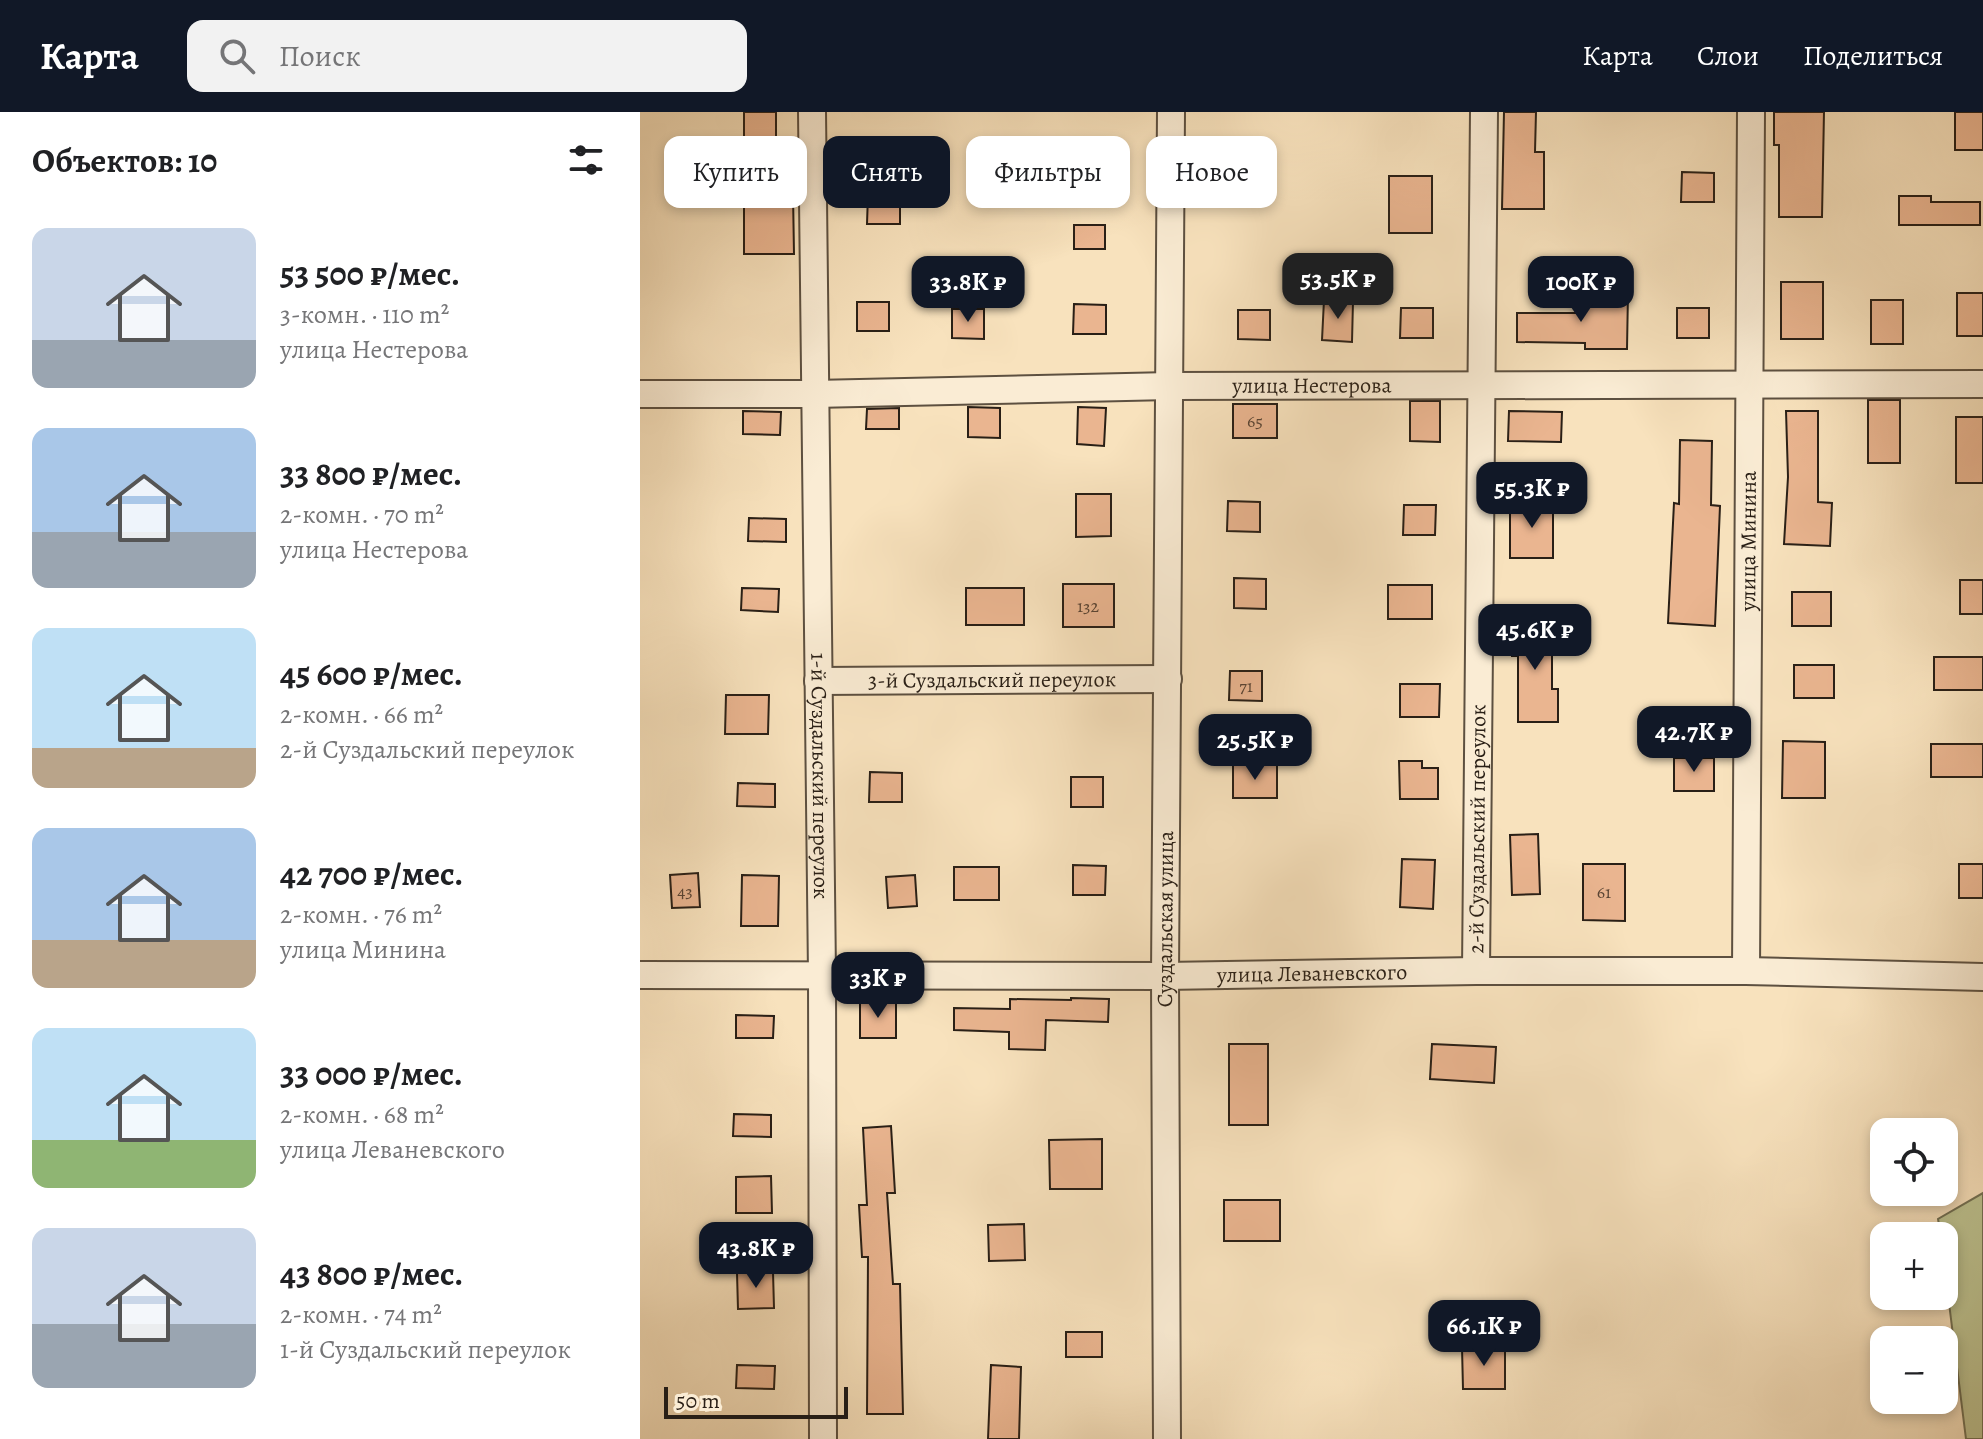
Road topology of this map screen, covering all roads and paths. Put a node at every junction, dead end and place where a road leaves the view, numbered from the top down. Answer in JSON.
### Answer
{"nodes":[{"id":1,"x":812,"y":112,"type":"edge"},
{"id":2,"x":1171,"y":112,"type":"edge"},
{"id":3,"x":1484,"y":112,"type":"edge"},
{"id":4,"x":1751,"y":112,"type":"edge"},
{"id":5,"x":1749,"y":384,"type":"junction"},
{"id":6,"x":1983,"y":384,"type":"edge"},
{"id":7,"x":1482,"y":385,"type":"junction"},
{"id":8,"x":1170,"y":386,"type":"junction"},
{"id":9,"x":640,"y":394,"type":"edge"},
{"id":10,"x":814,"y":394,"type":"junction"},
{"id":11,"x":1168,"y":679,"type":"junction"},
{"id":12,"x":818,"y":681,"type":"junction"},
{"id":13,"x":1476,"y":971,"type":"junction"},
{"id":14,"x":1746,"y":971,"type":"junction"},
{"id":15,"x":822,"y":974,"type":"junction"},
{"id":16,"x":640,"y":975,"type":"edge"},
{"id":17,"x":1165,"y":976,"type":"junction"},
{"id":18,"x":1983,"y":977,"type":"edge"},
{"id":19,"x":823,"y":1439,"type":"edge"},
{"id":20,"x":1167,"y":1439,"type":"edge"}],
"edges":[{"from":1,"to":10,"type":"street","name":"1-й Суздальский переулок"},
{"from":2,"to":8,"type":"street","name":"Суздальская улица"},
{"from":3,"to":7,"type":"street","name":"2-й Суздальский переулок"},
{"from":4,"to":5,"type":"street","name":"улица Минина"},
{"from":5,"to":6,"type":"street","name":"улица Нестерова"},
{"from":5,"to":7,"type":"street","name":"улица Нестерова"},
{"from":5,"to":14,"type":"street","name":"улица Минина"},
{"from":7,"to":8,"type":"street","name":"улица Нестерова"},
{"from":7,"to":13,"type":"street","name":"2-й Суздальский переулок"},
{"from":8,"to":10,"type":"street","name":"улица Нестерова"},
{"from":8,"to":11,"type":"street","name":"Суздальская улица"},
{"from":9,"to":10,"type":"street","name":"улица Нестерова"},
{"from":10,"to":12,"type":"street","name":"1-й Суздальский переулок"},
{"from":11,"to":12,"type":"street","name":"3-й Суздальский переулок"},
{"from":11,"to":17,"type":"street","name":"Суздальская улица"},
{"from":12,"to":15,"type":"street","name":"1-й Суздальский переулок"},
{"from":13,"to":14,"type":"street","name":"улица Леваневского"},
{"from":13,"to":17,"type":"street","name":"улица Леваневского"},
{"from":14,"to":18,"type":"street","name":"улица Леваневского"},
{"from":15,"to":16,"type":"street","name":"улица Леваневского"},
{"from":15,"to":17,"type":"street","name":"улица Леваневского"},
{"from":15,"to":19,"type":"street","name":"1-й Суздальский переулок"},
{"from":17,"to":20,"type":"street","name":"Суздальская улица"}]}
